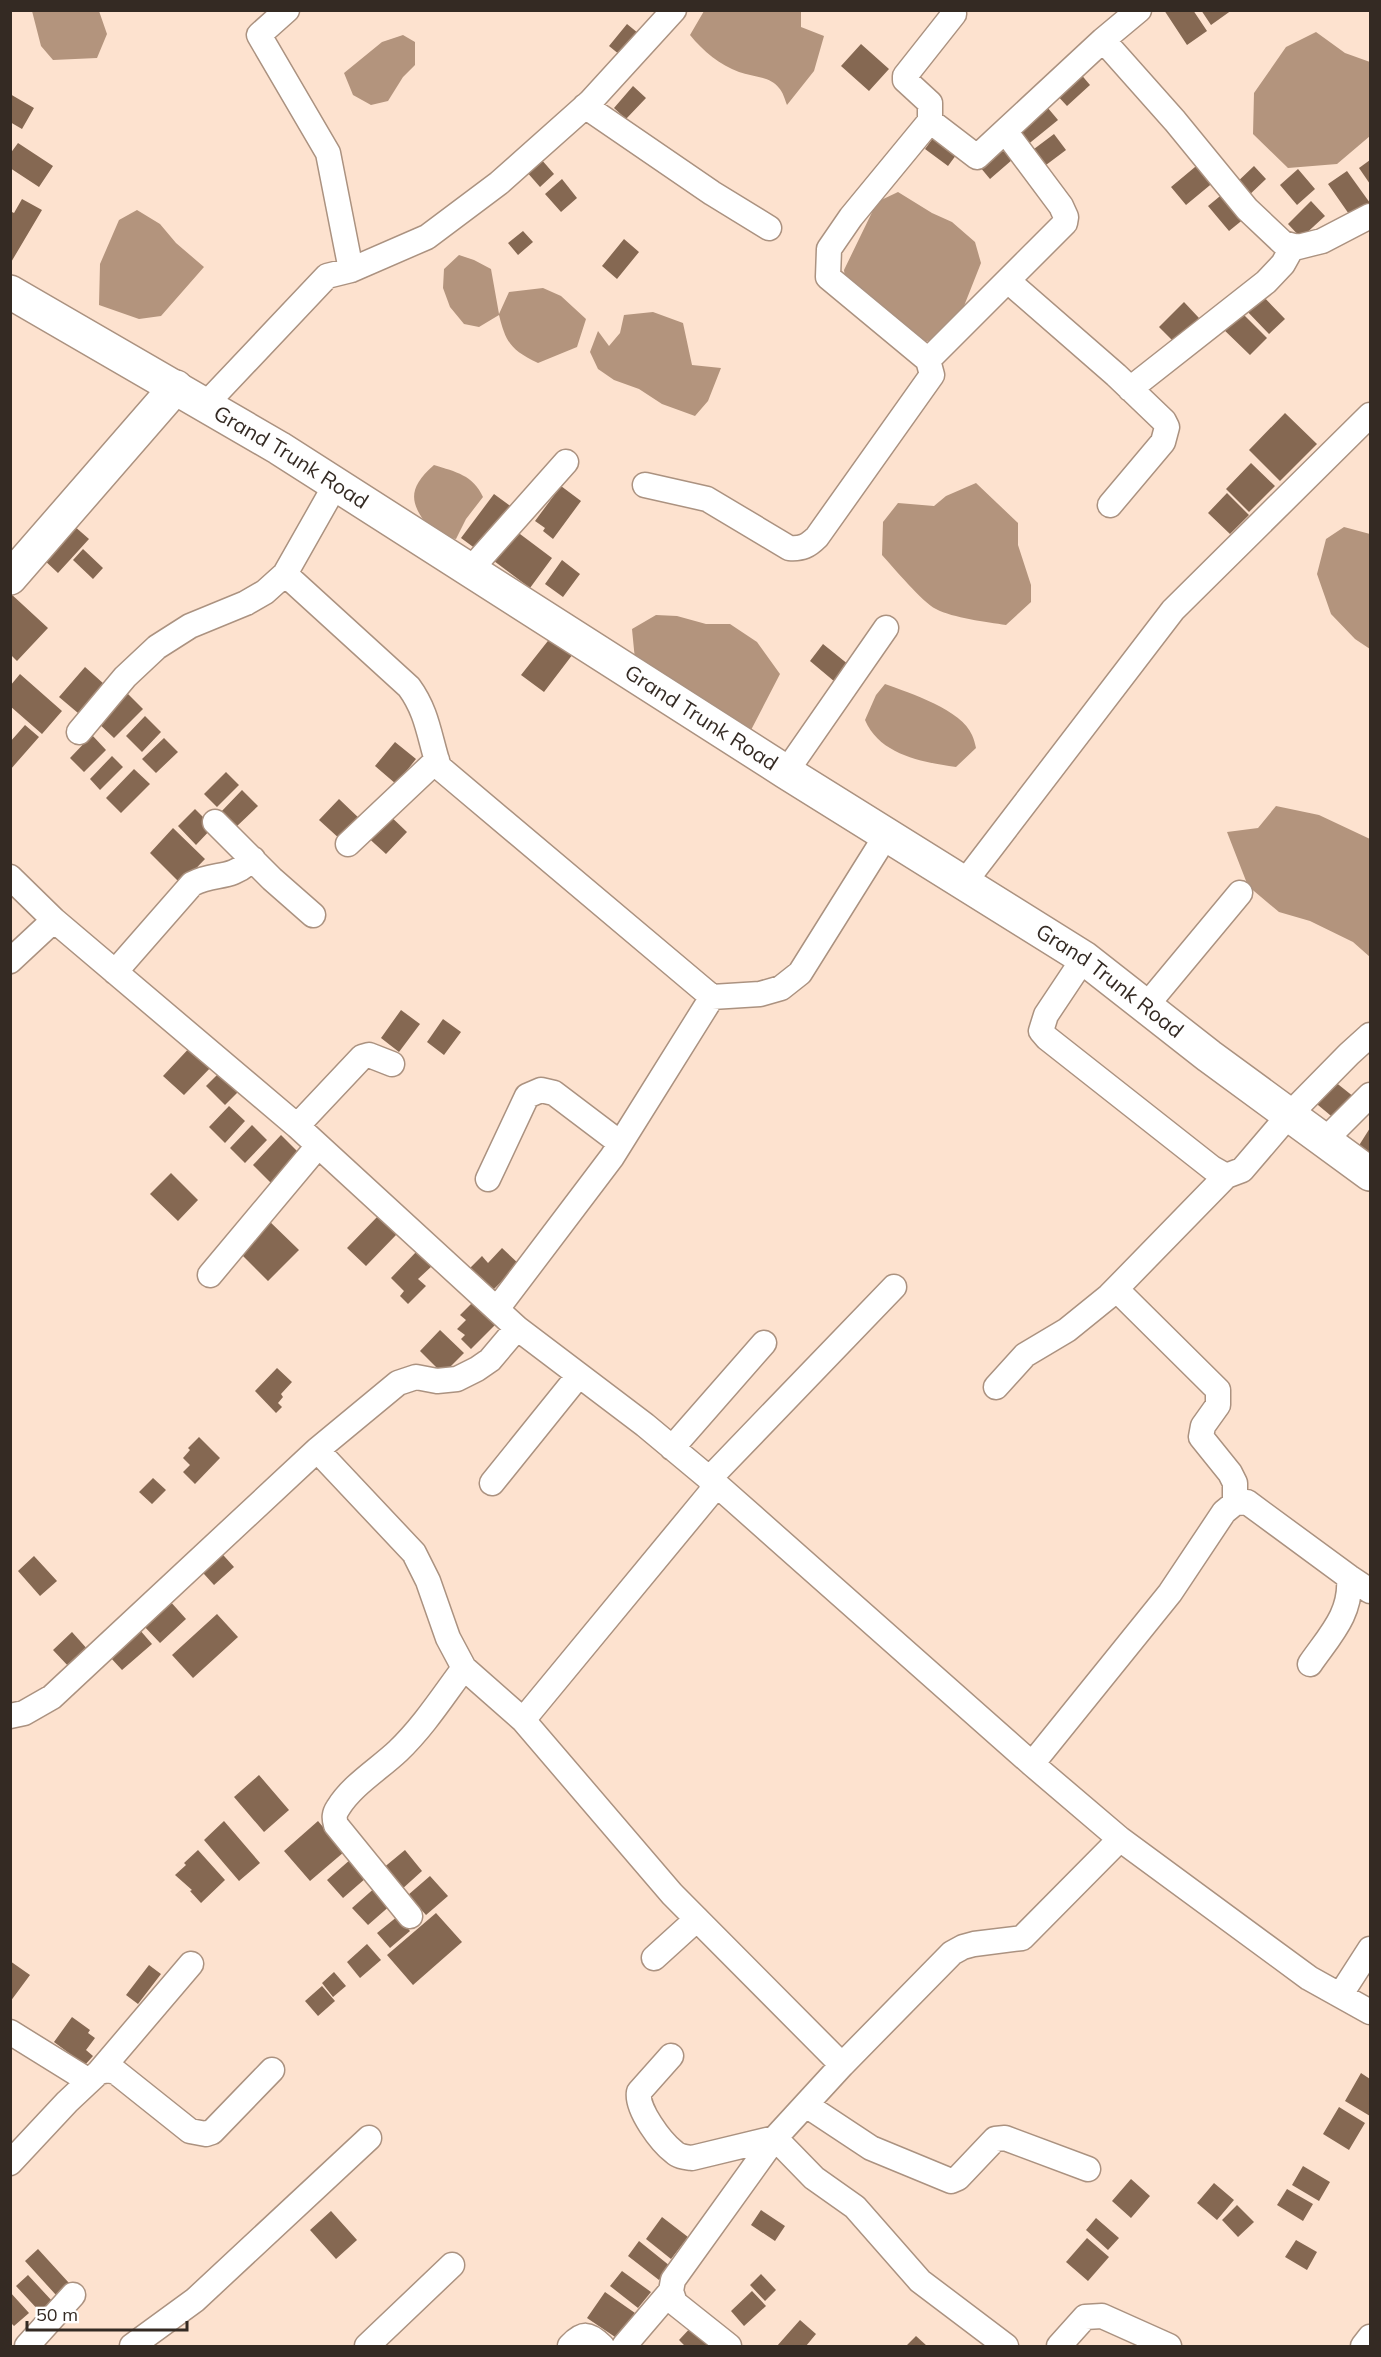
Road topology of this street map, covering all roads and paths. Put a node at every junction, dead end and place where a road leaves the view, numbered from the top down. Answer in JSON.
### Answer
{"nodes":[{"id":1,"x":287,"y":10,"type":"edge"},
{"id":2,"x":1139,"y":10,"type":"edge"},
{"id":3,"x":668,"y":13,"type":"edge"},
{"id":4,"x":954,"y":15,"type":"dead end"},
{"id":5,"x":1103,"y":40,"type":"junction"},
{"id":6,"x":585,"y":106,"type":"junction"},
{"id":7,"x":930,"y":121,"type":"junction"},
{"id":8,"x":1005,"y":131,"type":"junction"},
{"id":9,"x":1371,"y":216,"type":"edge"},
{"id":10,"x":769,"y":228,"type":"dead end"},
{"id":11,"x":1293,"y":246,"type":"junction"},
{"id":12,"x":351,"y":270,"type":"junction"},
{"id":13,"x":1008,"y":281,"type":"junction"},
{"id":14,"x":10,"y":292,"type":"edge"},
{"id":15,"x":928,"y":360,"type":"junction"},
{"id":16,"x":176,"y":387,"type":"junction"},
{"id":17,"x":1130,"y":389,"type":"junction"},
{"id":18,"x":206,"y":404,"type":"junction"},
{"id":19,"x":1371,"y":415,"type":"edge"},
{"id":20,"x":566,"y":462,"type":"dead end"},
{"id":21,"x":336,"y":484,"type":"junction"},
{"id":22,"x":645,"y":486,"type":"dead end"},
{"id":23,"x":1110,"y":505,"type":"dead end"},
{"id":24,"x":470,"y":570,"type":"junction"},
{"id":25,"x":285,"y":574,"type":"junction"},
{"id":26,"x":10,"y":578,"type":"edge"},
{"id":27,"x":885,"y":628,"type":"dead end"},
{"id":28,"x":79,"y":732,"type":"dead end"},
{"id":29,"x":437,"y":760,"type":"junction"},
{"id":30,"x":786,"y":772,"type":"junction"},
{"id":31,"x":215,"y":822,"type":"dead end"},
{"id":32,"x":887,"y":834,"type":"junction"},
{"id":33,"x":348,"y":844,"type":"dead end"},
{"id":34,"x":253,"y":859,"type":"junction"},
{"id":35,"x":10,"y":877,"type":"edge"},
{"id":36,"x":964,"y":883,"type":"junction"},
{"id":37,"x":1240,"y":893,"type":"dead end"},
{"id":38,"x":313,"y":915,"type":"dead end"},
{"id":39,"x":54,"y":920,"type":"junction"},
{"id":40,"x":1084,"y":958,"type":"junction"},
{"id":41,"x":10,"y":961,"type":"edge"},
{"id":42,"x":115,"y":972,"type":"junction"},
{"id":43,"x":712,"y":997,"type":"junction"},
{"id":44,"x":1146,"y":1006,"type":"junction"},
{"id":45,"x":1371,"y":1035,"type":"edge"},
{"id":46,"x":392,"y":1064,"type":"dead end"},
{"id":47,"x":1371,"y":1095,"type":"edge"},
{"id":48,"x":1289,"y":1115,"type":"junction"},
{"id":49,"x":297,"y":1126,"type":"junction"},
{"id":50,"x":1324,"y":1140,"type":"junction"},
{"id":51,"x":620,"y":1143,"type":"junction"},
{"id":52,"x":318,"y":1146,"type":"junction"},
{"id":53,"x":1371,"y":1174,"type":"edge"},
{"id":54,"x":1226,"y":1176,"type":"junction"},
{"id":55,"x":488,"y":1179,"type":"dead end"},
{"id":56,"x":210,"y":1275,"type":"dead end"},
{"id":57,"x":894,"y":1287,"type":"dead end"},
{"id":58,"x":1116,"y":1289,"type":"junction"},
{"id":59,"x":497,"y":1309,"type":"junction"},
{"id":60,"x":517,"y":1328,"type":"junction"},
{"id":61,"x":764,"y":1343,"type":"dead end"},
{"id":62,"x":579,"y":1375,"type":"junction"},
{"id":63,"x":996,"y":1386,"type":"dead end"},
{"id":64,"x":672,"y":1448,"type":"junction"},
{"id":65,"x":317,"y":1450,"type":"junction"},
{"id":66,"x":713,"y":1482,"type":"junction"},
{"id":67,"x":492,"y":1483,"type":"dead end"},
{"id":68,"x":1235,"y":1503,"type":"junction"},
{"id":69,"x":1349,"y":1577,"type":"junction"},
{"id":70,"x":1371,"y":1591,"type":"edge"},
{"id":71,"x":1310,"y":1664,"type":"dead end"},
{"id":72,"x":464,"y":1668,"type":"junction"},
{"id":73,"x":10,"y":1716,"type":"edge"},
{"id":74,"x":523,"y":1720,"type":"junction"},
{"id":75,"x":1032,"y":1764,"type":"junction"},
{"id":76,"x":1120,"y":1839,"type":"junction"},
{"id":77,"x":410,"y":1916,"type":"dead end"},
{"id":78,"x":697,"y":1919,"type":"junction"},
{"id":79,"x":1371,"y":1949,"type":"edge"},
{"id":80,"x":654,"y":1958,"type":"dead end"},
{"id":81,"x":191,"y":1964,"type":"dead end"},
{"id":82,"x":1341,"y":1994,"type":"junction"},
{"id":83,"x":1371,"y":2012,"type":"edge"},
{"id":84,"x":10,"y":2032,"type":"edge"},
{"id":85,"x":671,"y":2056,"type":"dead end"},
{"id":86,"x":842,"y":2065,"type":"junction"},
{"id":87,"x":272,"y":2070,"type":"dead end"},
{"id":88,"x":94,"y":2076,"type":"junction"},
{"id":89,"x":806,"y":2105,"type":"junction"},
{"id":90,"x":369,"y":2138,"type":"dead end"},
{"id":91,"x":775,"y":2138,"type":"junction"},
{"id":92,"x":10,"y":2163,"type":"edge"},
{"id":93,"x":1088,"y":2169,"type":"dead end"},
{"id":94,"x":452,"y":2265,"type":"dead end"},
{"id":95,"x":671,"y":2291,"type":"junction"},
{"id":96,"x":73,"y":2295,"type":"dead end"},
{"id":97,"x":1371,"y":2337,"type":"edge"},
{"id":98,"x":991,"y":2342,"type":"edge"},
{"id":99,"x":27,"y":2346,"type":"edge"},
{"id":100,"x":132,"y":2346,"type":"edge"},
{"id":101,"x":367,"y":2346,"type":"edge"},
{"id":102,"x":570,"y":2346,"type":"edge"},
{"id":103,"x":602,"y":2346,"type":"edge"},
{"id":104,"x":624,"y":2346,"type":"edge"},
{"id":105,"x":729,"y":2346,"type":"edge"},
{"id":106,"x":1059,"y":2346,"type":"edge"},
{"id":107,"x":1169,"y":2346,"type":"edge"},
{"id":108,"x":1363,"y":2346,"type":"edge"}],
"edges":[{"from":1,"to":12,"type":"street"},
{"from":2,"to":5,"type":"street"},
{"from":3,"to":6,"type":"street"},
{"from":4,"to":7,"type":"street"},
{"from":5,"to":8,"type":"street"},
{"from":5,"to":11,"type":"street"},
{"from":6,"to":10,"type":"street"},
{"from":6,"to":12,"type":"street"},
{"from":7,"to":8,"type":"street"},
{"from":7,"to":15,"type":"street"},
{"from":8,"to":13,"type":"street"},
{"from":9,"to":11,"type":"street"},
{"from":11,"to":17,"type":"street"},
{"from":12,"to":18,"type":"street"},
{"from":13,"to":15,"type":"street"},
{"from":13,"to":17,"type":"street"},
{"from":14,"to":16,"type":"main road","name":"Grand Trunk Road"},
{"from":15,"to":22,"type":"street"},
{"from":16,"to":18,"type":"main road","name":"Grand Trunk Road"},
{"from":16,"to":26,"type":"main road"},
{"from":17,"to":23,"type":"street"},
{"from":18,"to":21,"type":"main road","name":"Grand Trunk Road"},
{"from":19,"to":36,"type":"street"},
{"from":20,"to":24,"type":"street"},
{"from":21,"to":24,"type":"main road","name":"Grand Trunk Road"},
{"from":21,"to":25,"type":"street"},
{"from":24,"to":30,"type":"main road","name":"Grand Trunk Road"},
{"from":25,"to":28,"type":"street"},
{"from":25,"to":29,"type":"street"},
{"from":27,"to":30,"type":"street"},
{"from":29,"to":33,"type":"street"},
{"from":29,"to":43,"type":"street"},
{"from":30,"to":32,"type":"main road","name":"Grand Trunk Road"},
{"from":31,"to":34,"type":"street"},
{"from":32,"to":36,"type":"main road","name":"Grand Trunk Road"},
{"from":32,"to":43,"type":"street"},
{"from":34,"to":38,"type":"street"},
{"from":34,"to":42,"type":"street"},
{"from":35,"to":39,"type":"street"},
{"from":36,"to":40,"type":"main road","name":"Grand Trunk Road"},
{"from":37,"to":44,"type":"street"},
{"from":39,"to":41,"type":"street"},
{"from":39,"to":42,"type":"street"},
{"from":40,"to":44,"type":"main road","name":"Grand Trunk Road"},
{"from":40,"to":54,"type":"street"},
{"from":42,"to":49,"type":"street"},
{"from":43,"to":51,"type":"street"},
{"from":44,"to":48,"type":"main road","name":"Grand Trunk Road"},
{"from":45,"to":48,"type":"street"},
{"from":46,"to":49,"type":"street"},
{"from":47,"to":50,"type":"street"},
{"from":48,"to":50,"type":"main road","name":"Grand Trunk Road"},
{"from":48,"to":54,"type":"street"},
{"from":49,"to":52,"type":"street"},
{"from":50,"to":53,"type":"main road","name":"Grand Trunk Road"},
{"from":51,"to":55,"type":"street"},
{"from":51,"to":59,"type":"street"},
{"from":52,"to":56,"type":"street"},
{"from":52,"to":59,"type":"street"},
{"from":54,"to":58,"type":"street"},
{"from":57,"to":66,"type":"street"},
{"from":58,"to":63,"type":"street"},
{"from":58,"to":68,"type":"street"},
{"from":59,"to":60,"type":"street"},
{"from":60,"to":62,"type":"street"},
{"from":60,"to":65,"type":"street"},
{"from":61,"to":64,"type":"street"},
{"from":62,"to":64,"type":"street"},
{"from":62,"to":67,"type":"street"},
{"from":64,"to":66,"type":"street"},
{"from":65,"to":72,"type":"street"},
{"from":65,"to":73,"type":"street"},
{"from":66,"to":74,"type":"street"},
{"from":66,"to":75,"type":"street"},
{"from":68,"to":69,"type":"street"},
{"from":68,"to":75,"type":"street"},
{"from":69,"to":70,"type":"street"},
{"from":69,"to":71,"type":"street"},
{"from":72,"to":74,"type":"street"},
{"from":72,"to":77,"type":"street"},
{"from":74,"to":78,"type":"street"},
{"from":75,"to":76,"type":"street"},
{"from":76,"to":82,"type":"street"},
{"from":76,"to":86,"type":"street"},
{"from":78,"to":80,"type":"street"},
{"from":78,"to":86,"type":"street"},
{"from":79,"to":82,"type":"street"},
{"from":81,"to":88,"type":"street"},
{"from":82,"to":83,"type":"street"},
{"from":84,"to":88,"type":"street"},
{"from":85,"to":91,"type":"street"},
{"from":86,"to":89,"type":"street"},
{"from":87,"to":88,"type":"street"},
{"from":88,"to":92,"type":"street"},
{"from":89,"to":91,"type":"street"},
{"from":89,"to":93,"type":"street"},
{"from":90,"to":100,"type":"street"},
{"from":91,"to":95,"type":"street"},
{"from":91,"to":98,"type":"street"},
{"from":94,"to":101,"type":"street"},
{"from":95,"to":104,"type":"street"},
{"from":95,"to":105,"type":"street"},
{"from":96,"to":99,"type":"street"},
{"from":97,"to":108,"type":"street"},
{"from":102,"to":103,"type":"street"},
{"from":106,"to":107,"type":"street"}]}
